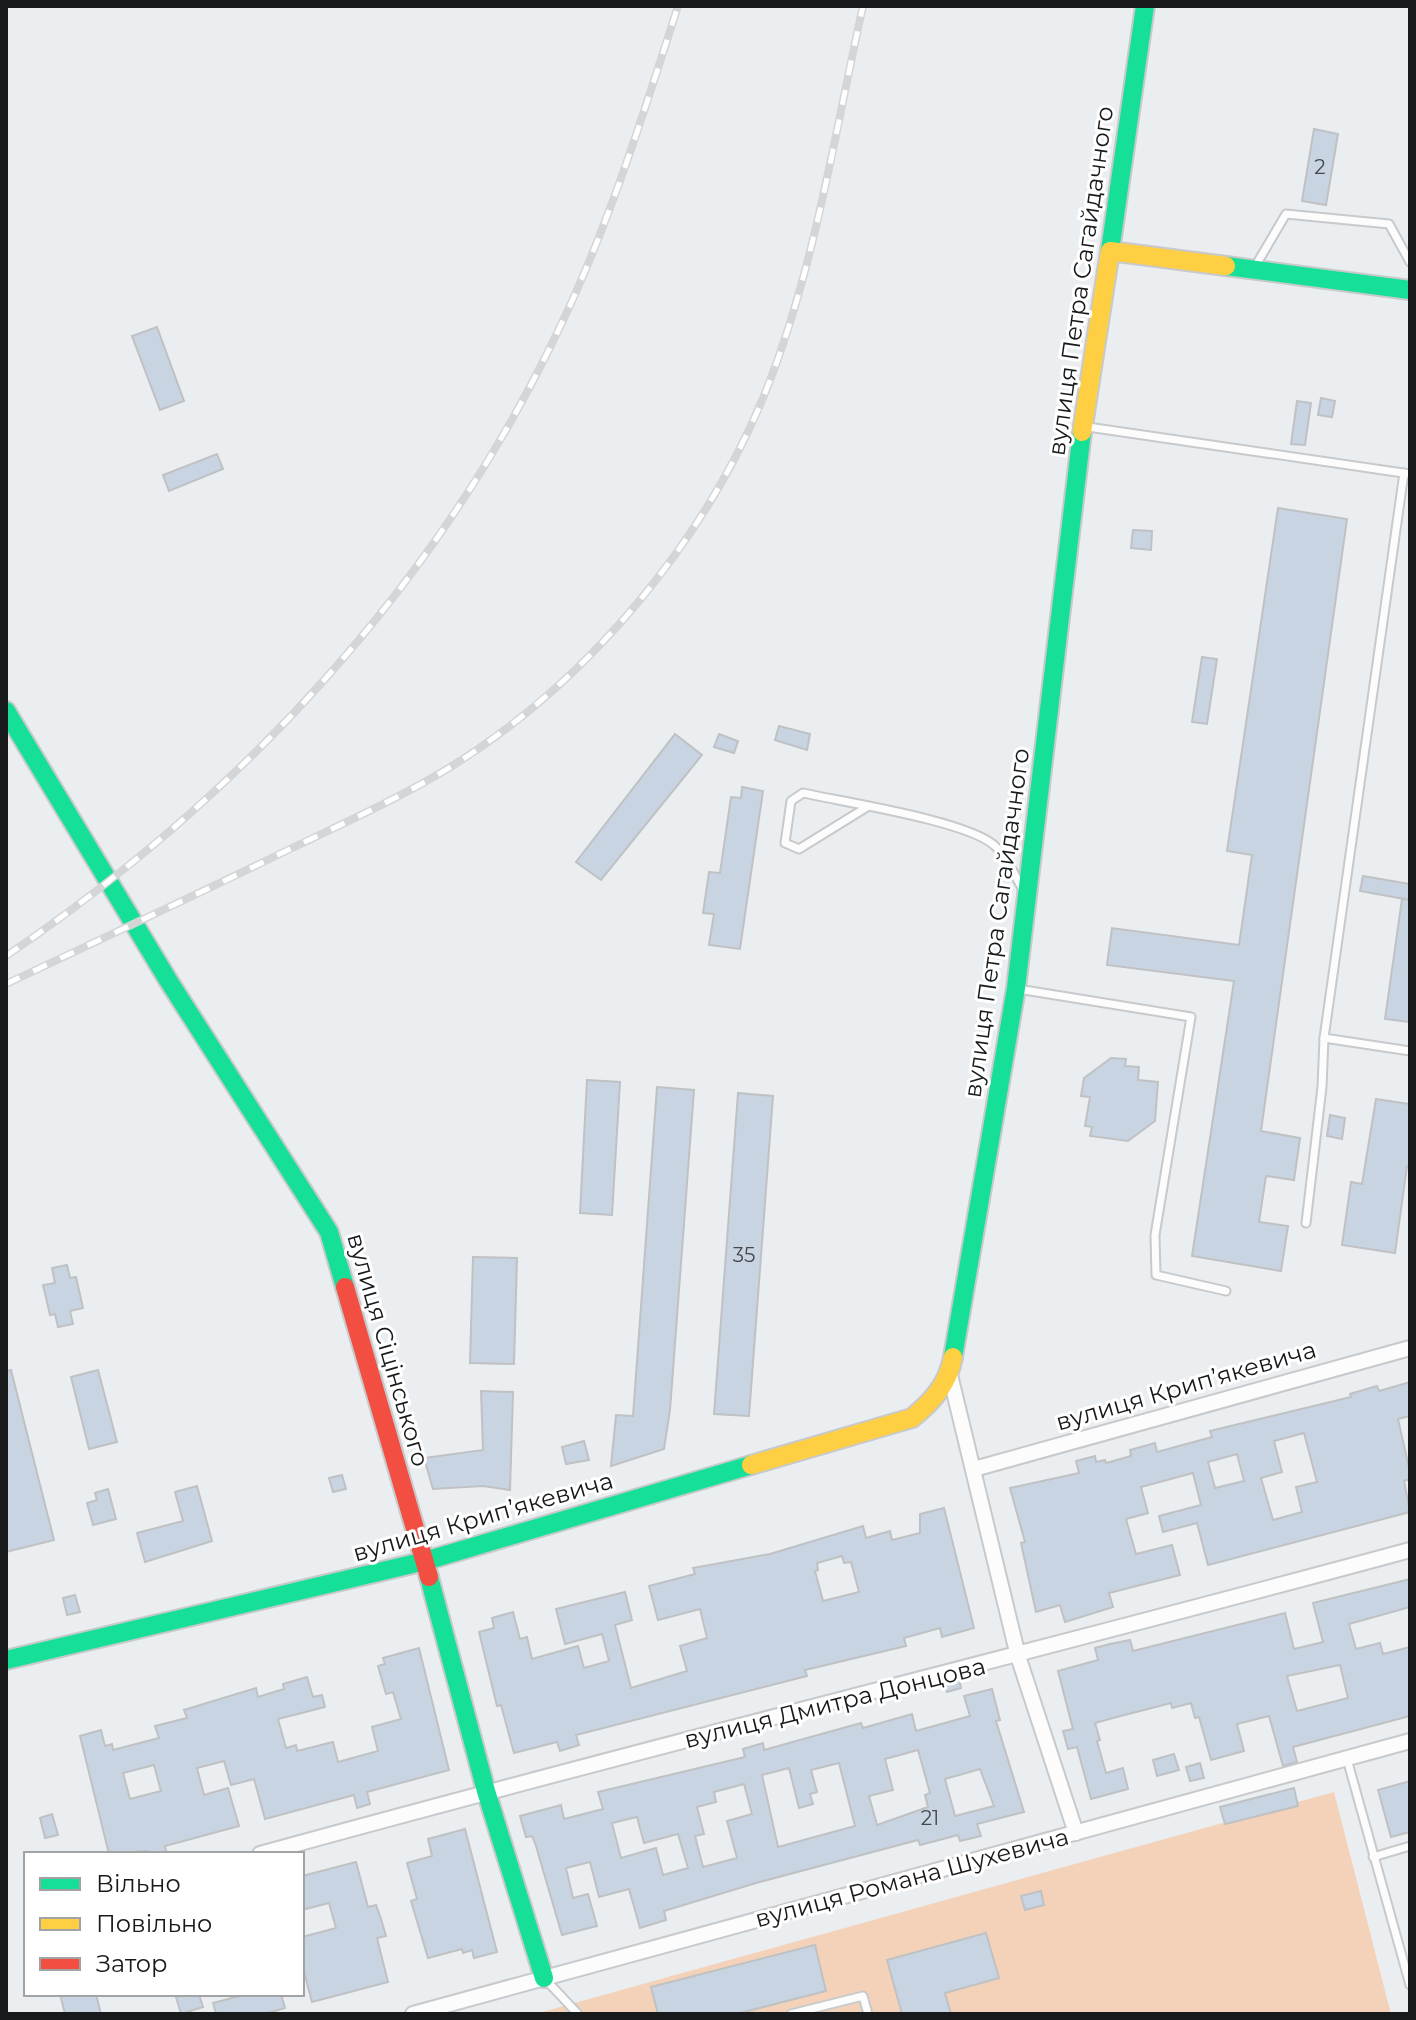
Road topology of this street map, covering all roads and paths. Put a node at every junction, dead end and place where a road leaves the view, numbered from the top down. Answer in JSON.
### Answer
{"nodes":[{"id":1,"x":1145,"y":6,"type":"edge"},
{"id":2,"x":1110,"y":251,"type":"junction"},
{"id":3,"x":1410,"y":262,"type":"edge"},
{"id":4,"x":1253,"y":270,"type":"junction"},
{"id":5,"x":1410,"y":290,"type":"edge"},
{"id":6,"x":1083,"y":427,"type":"junction"},
{"id":7,"x":1407,"y":474,"type":"edge"},
{"id":8,"x":6,"y":711,"type":"edge"},
{"id":9,"x":867,"y":807,"type":"junction"},
{"id":10,"x":1027,"y":897,"type":"junction"},
{"id":11,"x":1016,"y":988,"type":"junction"},
{"id":12,"x":1324,"y":1038,"type":"junction"},
{"id":13,"x":1410,"y":1051,"type":"edge"},
{"id":14,"x":1306,"y":1223,"type":"dead end"},
{"id":15,"x":1226,"y":1291,"type":"dead end"},
{"id":16,"x":1410,"y":1348,"type":"edge"},
{"id":17,"x":950,"y":1375,"type":"junction"},
{"id":18,"x":974,"y":1469,"type":"junction"},
{"id":19,"x":1410,"y":1550,"type":"edge"},
{"id":20,"x":425,"y":1561,"type":"junction"},
{"id":21,"x":1018,"y":1656,"type":"junction"},
{"id":22,"x":6,"y":1660,"type":"edge"},
{"id":23,"x":1410,"y":1741,"type":"edge"},
{"id":24,"x":1347,"y":1759,"type":"junction"},
{"id":25,"x":486,"y":1791,"type":"junction"},
{"id":26,"x":1076,"y":1833,"type":"junction"},
{"id":27,"x":1410,"y":1846,"type":"edge"},
{"id":28,"x":267,"y":1852,"type":"edge"},
{"id":29,"x":1373,"y":1857,"type":"junction"},
{"id":30,"x":544,"y":1978,"type":"junction"},
{"id":31,"x":1410,"y":1985,"type":"edge"},
{"id":32,"x":413,"y":2014,"type":"edge"},
{"id":33,"x":578,"y":2014,"type":"edge"},
{"id":34,"x":791,"y":2014,"type":"edge"},
{"id":35,"x":868,"y":2014,"type":"edge"}],
"edges":[{"from":1,"to":2,"type":"main road","name":"вулиця Петра Сагайдачного"},
{"from":2,"to":4,"type":"main road"},
{"from":2,"to":6,"type":"main road","name":"вулиця Петра Сагайдачного"},
{"from":3,"to":4,"type":"lane"},
{"from":4,"to":5,"type":"main road"},
{"from":6,"to":7,"type":"lane"},
{"from":6,"to":10,"type":"main road","name":"вулиця Петра Сагайдачного"},
{"from":7,"to":12,"type":"lane"},
{"from":8,"to":20,"type":"main road","name":"вулиця Сіцінського"},
{"from":9,"to":9,"type":"lane"},
{"from":9,"to":10,"type":"lane"},
{"from":10,"to":11,"type":"main road","name":"вулиця Петра Сагайдачного"},
{"from":11,"to":15,"type":"lane"},
{"from":11,"to":17,"type":"main road","name":"вулиця Петра Сагайдачного"},
{"from":12,"to":13,"type":"lane"},
{"from":12,"to":14,"type":"lane"},
{"from":16,"to":18,"type":"street","name":"вулиця Крипʼякевича"},
{"from":17,"to":18,"type":"street","name":"вулиця Петра Сагайдачного"},
{"from":17,"to":20,"type":"main road","name":"вулиця Крипʼякевича"},
{"from":18,"to":21,"type":"street","name":"вулиця Петра Сагайдачного"},
{"from":19,"to":21,"type":"street","name":"вулиця Дмитра Донцова"},
{"from":20,"to":22,"type":"main road","name":"вулиця Крипʼякевича"},
{"from":20,"to":25,"type":"main road","name":"вулиця Сіцінського"},
{"from":21,"to":25,"type":"street","name":"вулиця Дмитра Донцова"},
{"from":21,"to":26,"type":"street","name":"вулиця Петра Сагайдачного"},
{"from":23,"to":24,"type":"street","name":"вулиця Романа Шухевича"},
{"from":24,"to":26,"type":"street","name":"вулиця Романа Шухевича"},
{"from":24,"to":29,"type":"lane"},
{"from":25,"to":28,"type":"street","name":"вулиця Дмитра Донцова"},
{"from":25,"to":30,"type":"main road","name":"вулиця Сіцінського"},
{"from":26,"to":30,"type":"street","name":"вулиця Романа Шухевича"},
{"from":27,"to":29,"type":"lane"},
{"from":29,"to":31,"type":"lane"},
{"from":30,"to":32,"type":"street","name":"вулиця Романа Шухевича"},
{"from":30,"to":33,"type":"lane"},
{"from":34,"to":35,"type":"lane"}]}
